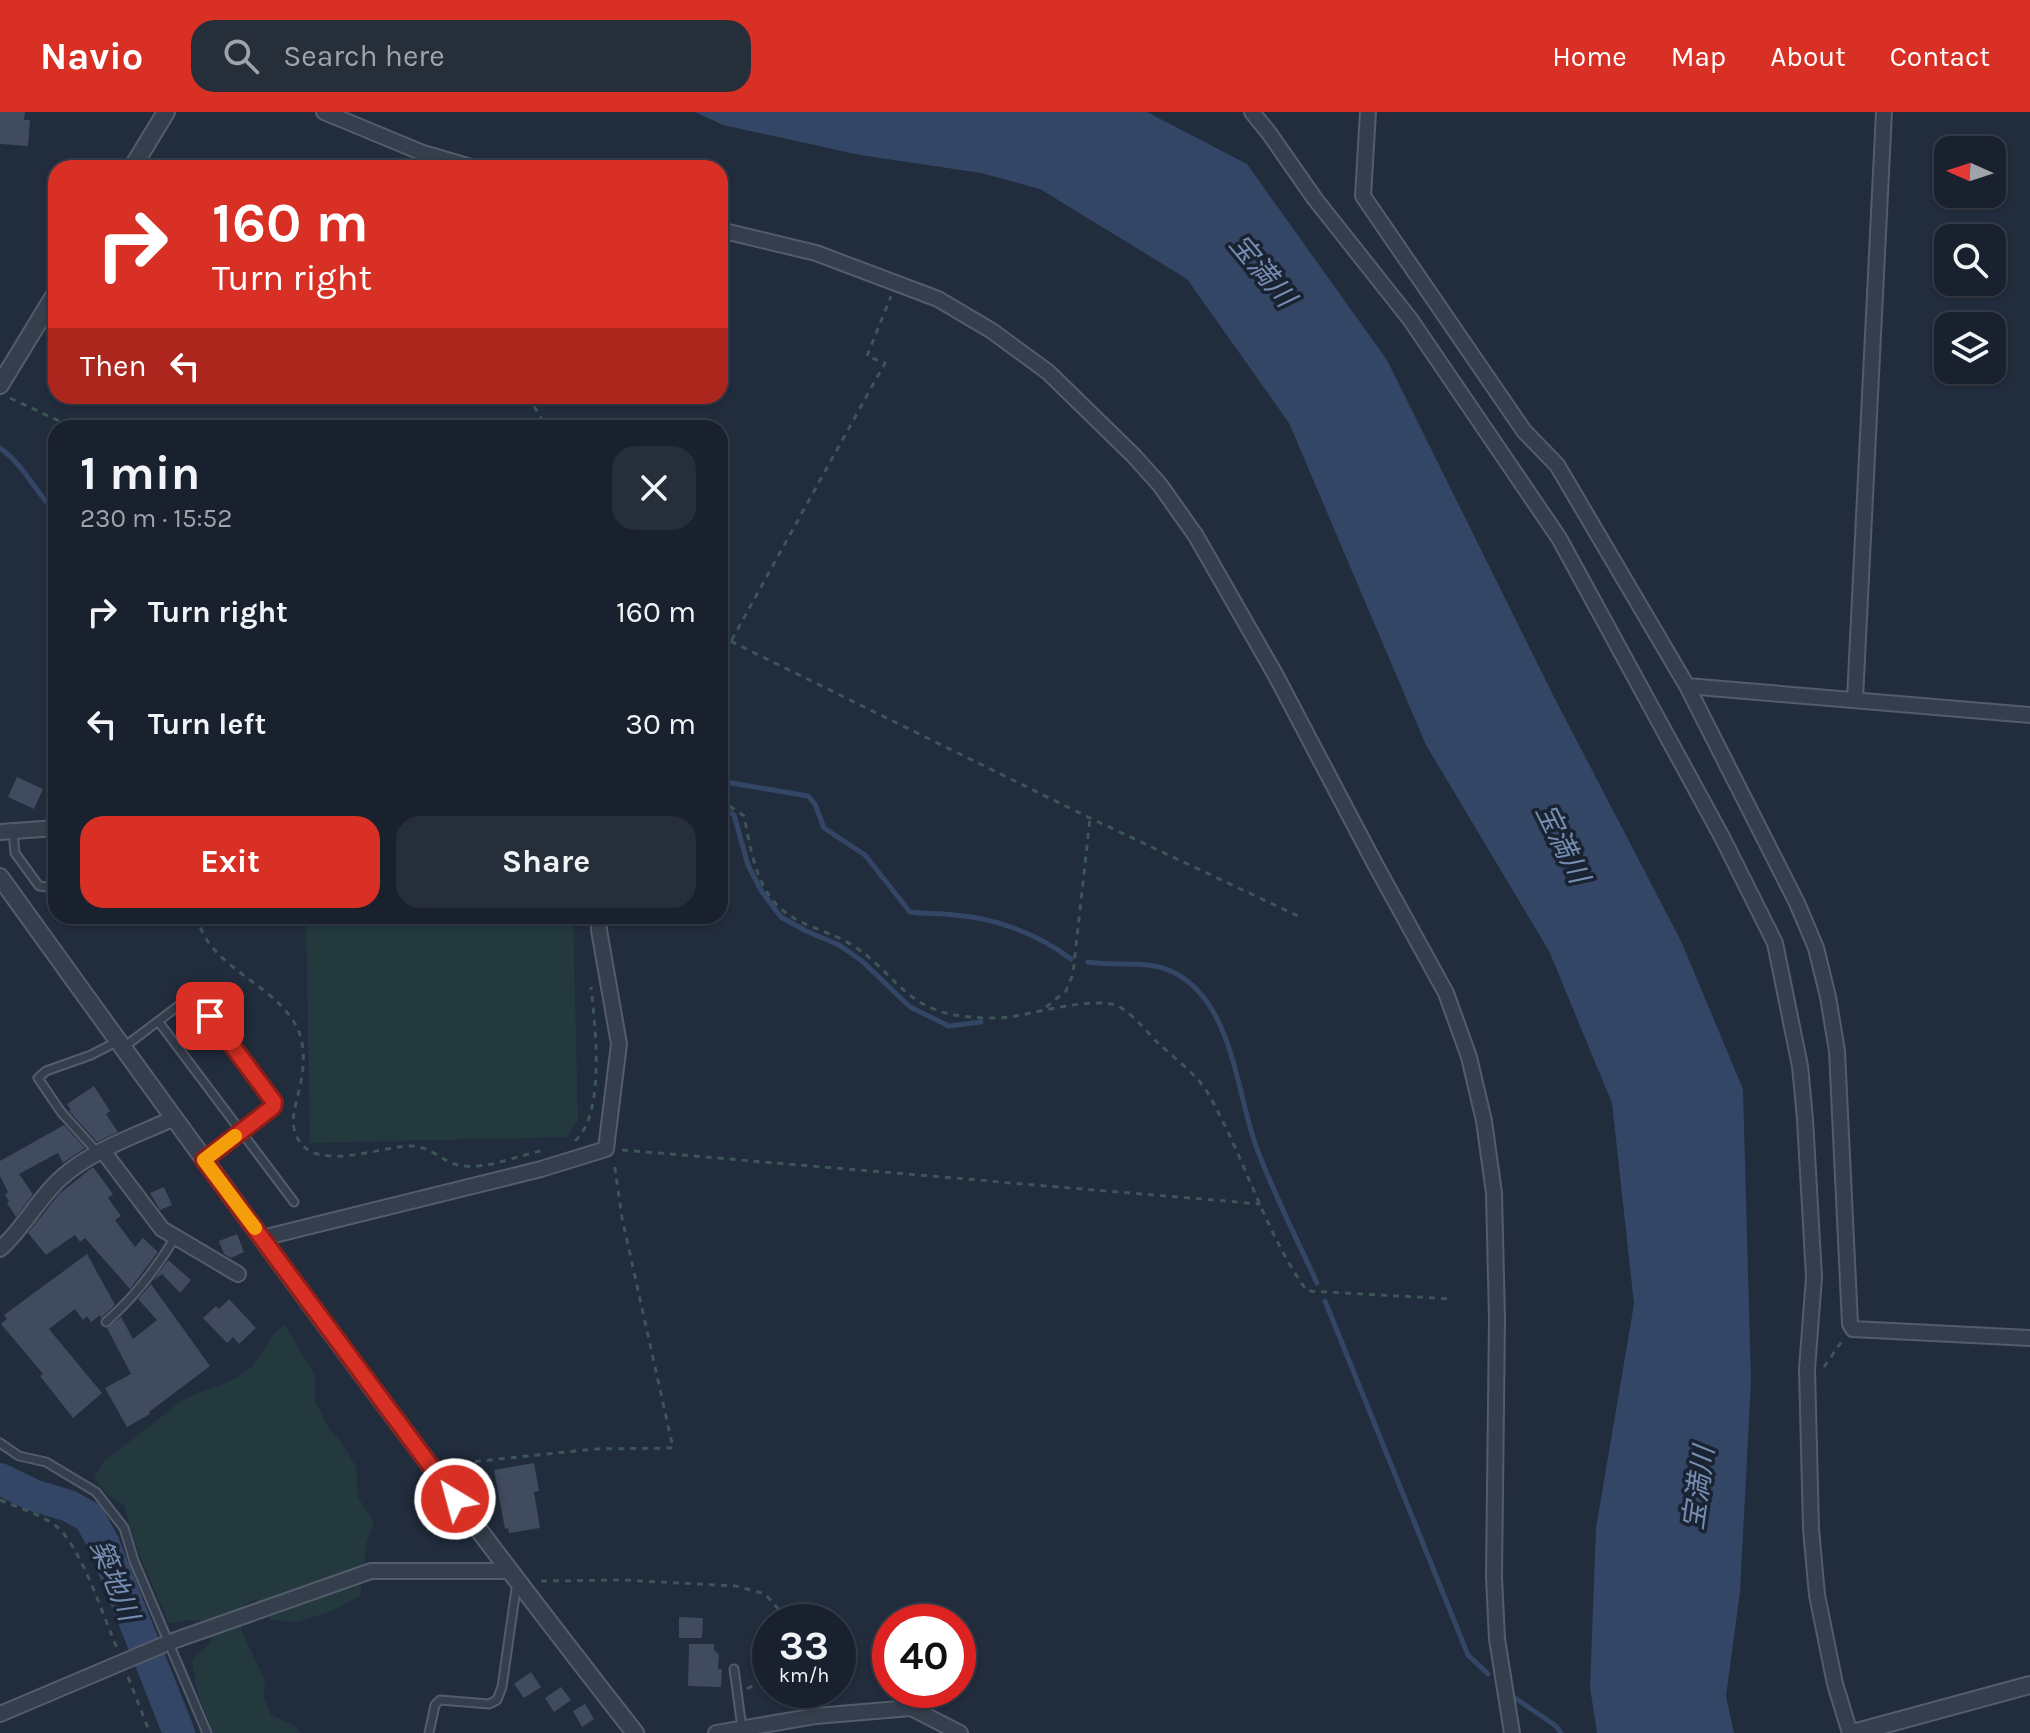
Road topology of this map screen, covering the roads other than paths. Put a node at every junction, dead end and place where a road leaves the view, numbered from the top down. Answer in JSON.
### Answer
{"nodes":[{"id":1,"x":166,"y":112,"type":"edge"},
{"id":2,"x":324,"y":112,"type":"edge"},
{"id":3,"x":1252,"y":112,"type":"edge"},
{"id":4,"x":1368,"y":112,"type":"edge"},
{"id":5,"x":1884,"y":112,"type":"edge"},
{"id":6,"x":137,"y":160,"type":"edge"},
{"id":7,"x":447,"y":160,"type":"edge"},
{"id":8,"x":728,"y":232,"type":"edge"},
{"id":9,"x":48,"y":306,"type":"edge"},
{"id":10,"x":0,"y":385,"type":"edge"},
{"id":11,"x":1687,"y":686,"type":"junction"},
{"id":12,"x":1855,"y":699,"type":"junction"},
{"id":13,"x":2030,"y":715,"type":"edge"},
{"id":14,"x":48,"y":829,"type":"edge"},
{"id":15,"x":6,"y":832,"type":"edge"},
{"id":16,"x":0,"y":877,"type":"edge"},
{"id":17,"x":48,"y":887,"type":"edge"},
{"id":18,"x":599,"y":924,"type":"edge"},
{"id":19,"x":158,"y":1021,"type":"junction"},
{"id":20,"x":120,"y":1044,"type":"junction"},
{"id":21,"x":174,"y":1118,"type":"junction"},
{"id":22,"x":241,"y":1131,"type":"junction"},
{"id":23,"x":101,"y":1152,"type":"junction"},
{"id":24,"x":204,"y":1160,"type":"junction"},
{"id":25,"x":294,"y":1202,"type":"dead end"},
{"id":26,"x":176,"y":1236,"type":"junction"},
{"id":27,"x":262,"y":1238,"type":"junction"},
{"id":28,"x":0,"y":1249,"type":"edge"},
{"id":29,"x":238,"y":1274,"type":"dead end"},
{"id":30,"x":106,"y":1322,"type":"dead end"},
{"id":31,"x":2030,"y":1338,"type":"edge"},
{"id":32,"x":0,"y":1443,"type":"edge"},
{"id":33,"x":513,"y":1576,"type":"junction"},
{"id":34,"x":168,"y":1643,"type":"junction"},
{"id":35,"x":734,"y":1669,"type":"dead end"},
{"id":36,"x":2030,"y":1685,"type":"edge"},
{"id":37,"x":0,"y":1714,"type":"edge"},
{"id":38,"x":742,"y":1728,"type":"junction"},
{"id":39,"x":207,"y":1733,"type":"edge"},
{"id":40,"x":429,"y":1733,"type":"edge"},
{"id":41,"x":635,"y":1733,"type":"edge"},
{"id":42,"x":716,"y":1733,"type":"edge"},
{"id":43,"x":960,"y":1733,"type":"edge"},
{"id":44,"x":1512,"y":1733,"type":"edge"},
{"id":45,"x":1852,"y":1733,"type":"edge"}],
"edges":[{"from":1,"to":6,"type":"street"},
{"from":2,"to":7,"type":"street"},
{"from":3,"to":45,"type":"street"},
{"from":4,"to":11,"type":"street"},
{"from":5,"to":12,"type":"street"},
{"from":8,"to":44,"type":"street"},
{"from":9,"to":10,"type":"street"},
{"from":11,"to":12,"type":"street"},
{"from":11,"to":31,"type":"street"},
{"from":12,"to":13,"type":"street"},
{"from":14,"to":15,"type":"street"},
{"from":15,"to":17,"type":"lane"},
{"from":16,"to":20,"type":"street"},
{"from":18,"to":27,"type":"street"},
{"from":19,"to":20,"type":"lane"},
{"from":19,"to":22,"type":"lane"},
{"from":19,"to":22,"type":"lane"},
{"from":20,"to":21,"type":"street"},
{"from":20,"to":23,"type":"lane"},
{"from":21,"to":23,"type":"street"},
{"from":21,"to":24,"type":"street"},
{"from":22,"to":24,"type":"lane"},
{"from":22,"to":25,"type":"lane"},
{"from":23,"to":26,"type":"street"},
{"from":23,"to":28,"type":"street"},
{"from":24,"to":27,"type":"street"},
{"from":26,"to":29,"type":"street"},
{"from":26,"to":30,"type":"lane"},
{"from":27,"to":33,"type":"street"},
{"from":32,"to":34,"type":"lane"},
{"from":33,"to":34,"type":"street"},
{"from":33,"to":40,"type":"lane"},
{"from":33,"to":41,"type":"street"},
{"from":34,"to":37,"type":"street"},
{"from":34,"to":39,"type":"lane"},
{"from":35,"to":38,"type":"lane"},
{"from":36,"to":45,"type":"street"},
{"from":38,"to":42,"type":"street"},
{"from":38,"to":43,"type":"street"}]}
